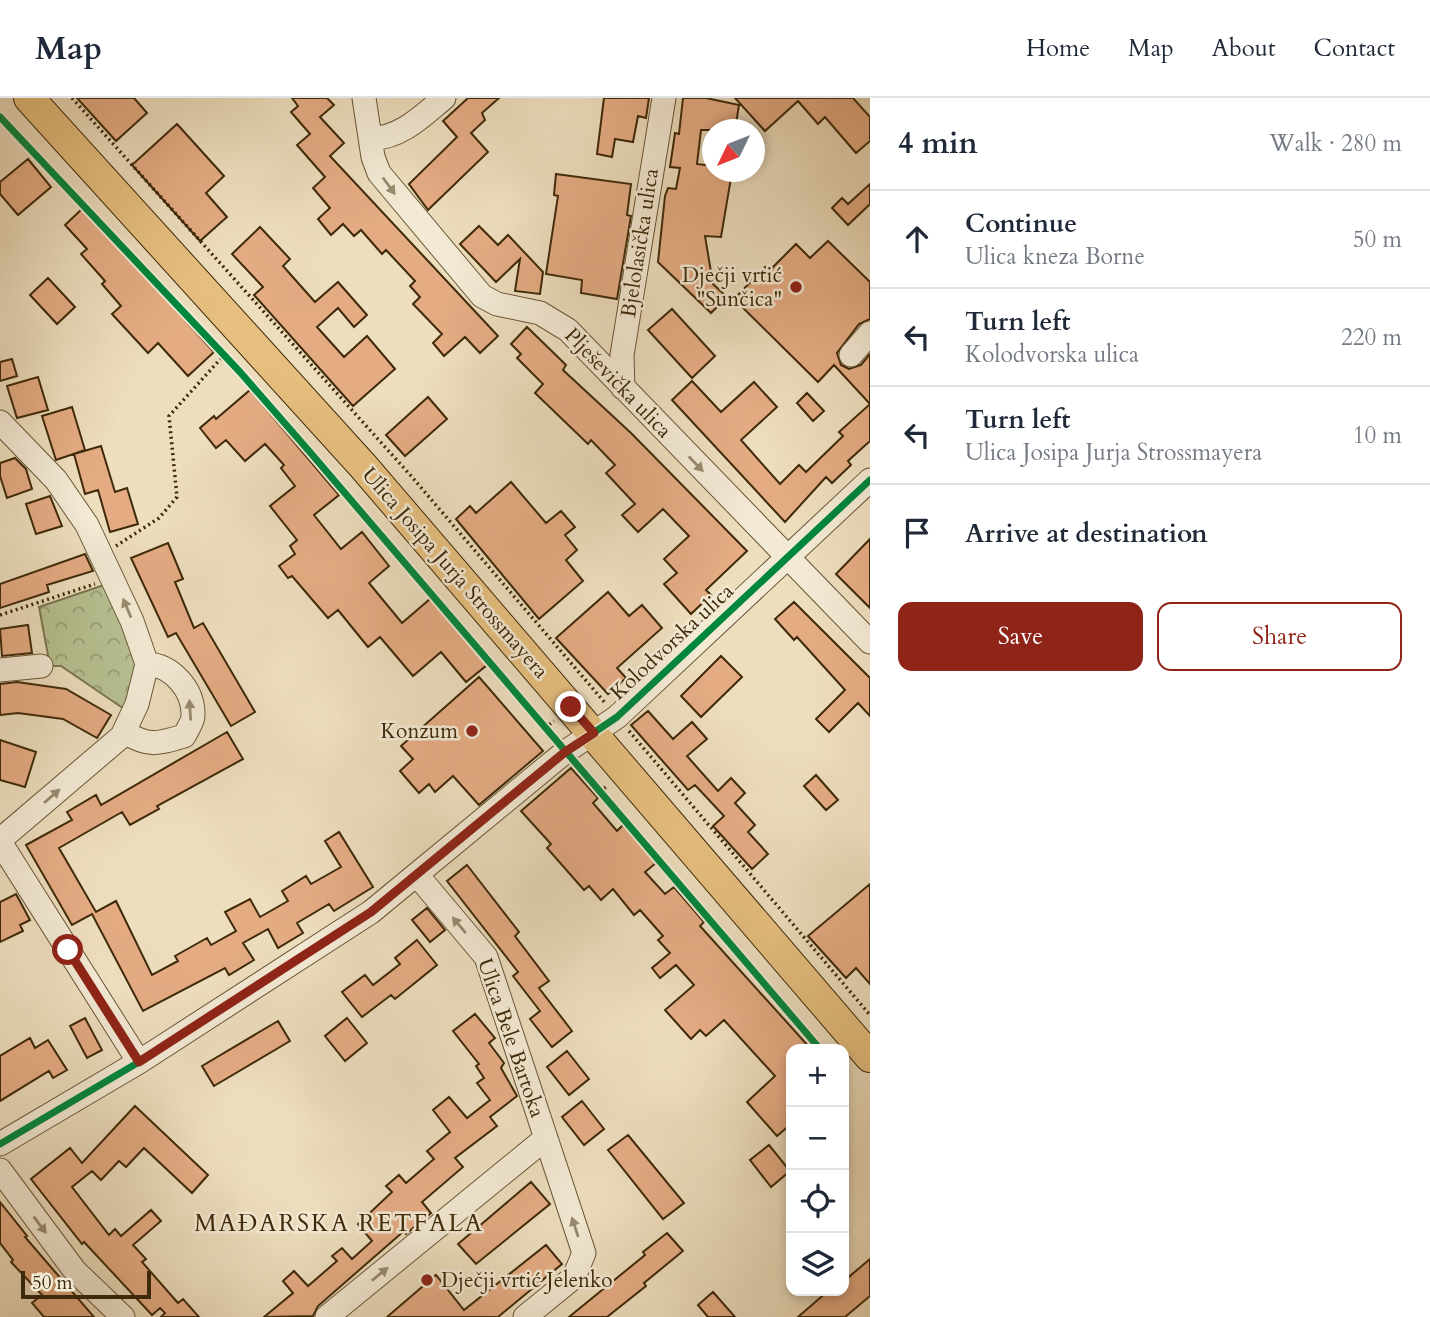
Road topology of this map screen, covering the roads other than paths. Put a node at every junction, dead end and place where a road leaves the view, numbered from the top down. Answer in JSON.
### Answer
{"nodes":[{"id":1,"x":29,"y":98,"type":"edge"},
{"id":2,"x":364,"y":98,"type":"edge"},
{"id":3,"x":444,"y":98,"type":"edge"},
{"id":4,"x":664,"y":98,"type":"edge"},
{"id":5,"x":371,"y":139,"type":"junction"},
{"id":6,"x":870,"y":333,"type":"edge"},
{"id":7,"x":851,"y":355,"type":"dead end"},
{"id":8,"x":623,"y":388,"type":"junction"},
{"id":9,"x":0,"y":422,"type":"edge"},
{"id":10,"x":870,"y":480,"type":"edge"},
{"id":11,"x":788,"y":558,"type":"junction"},
{"id":12,"x":870,"y":642,"type":"edge"},
{"id":13,"x":146,"y":664,"type":"junction"},
{"id":14,"x":41,"y":666,"type":"dead end"},
{"id":15,"x":0,"y":670,"type":"edge"},
{"id":16,"x":606,"y":725,"type":"junction"},
{"id":17,"x":124,"y":732,"type":"junction"},
{"id":18,"x":0,"y":841,"type":"edge"},
{"id":19,"x":417,"y":875,"type":"junction"},
{"id":20,"x":870,"y":1057,"type":"edge"},
{"id":21,"x":139,"y":1062,"type":"junction"},
{"id":22,"x":546,"y":1138,"type":"junction"},
{"id":23,"x":0,"y":1144,"type":"edge"},
{"id":24,"x":0,"y":1170,"type":"edge"},
{"id":25,"x":123,"y":1317,"type":"edge"},
{"id":26,"x":327,"y":1317,"type":"edge"},
{"id":27,"x":525,"y":1317,"type":"edge"}],
"edges":[{"from":1,"to":16,"type":"main road","name":"Ulica Josipa Jurja Strossmayera"},
{"from":2,"to":5,"type":"street","name":"Plješevička ulica"},
{"from":3,"to":5,"type":"street"},
{"from":4,"to":8,"type":"street","name":"Bjelolasička ulica"},
{"from":5,"to":8,"type":"street","name":"Plješevička ulica","one_way":true},
{"from":6,"to":7,"type":"street"},
{"from":8,"to":11,"type":"street","name":"Plješevička ulica","one_way":true},
{"from":13,"to":9,"type":"street","one_way":true},
{"from":10,"to":11,"type":"street","name":"Kolodvorska ulica"},
{"from":11,"to":12,"type":"street","name":"Plješevička ulica"},
{"from":11,"to":16,"type":"street","name":"Kolodvorska ulica"},
{"from":13,"to":17,"type":"street"},
{"from":17,"to":13,"type":"street","one_way":true},
{"from":14,"to":15,"type":"street"},
{"from":16,"to":19,"type":"street","name":"Kolodvorska ulica"},
{"from":16,"to":20,"type":"main road","name":"Ulica Josipa Jurja Strossmayera"},
{"from":18,"to":17,"type":"street","one_way":true},
{"from":18,"to":21,"type":"street"},
{"from":19,"to":21,"type":"street","name":"Kolodvorska ulica"},
{"from":22,"to":19,"type":"street","name":"Ulica Bele Bartoka","one_way":true},
{"from":21,"to":23,"type":"street","name":"Kolodvorska ulica"},
{"from":26,"to":22,"type":"street","name":"Ulica Bele Bartoka","one_way":true},
{"from":27,"to":22,"type":"street","name":"Ulica Bele Bartoka","one_way":true},
{"from":24,"to":25,"type":"street","one_way":true}]}
